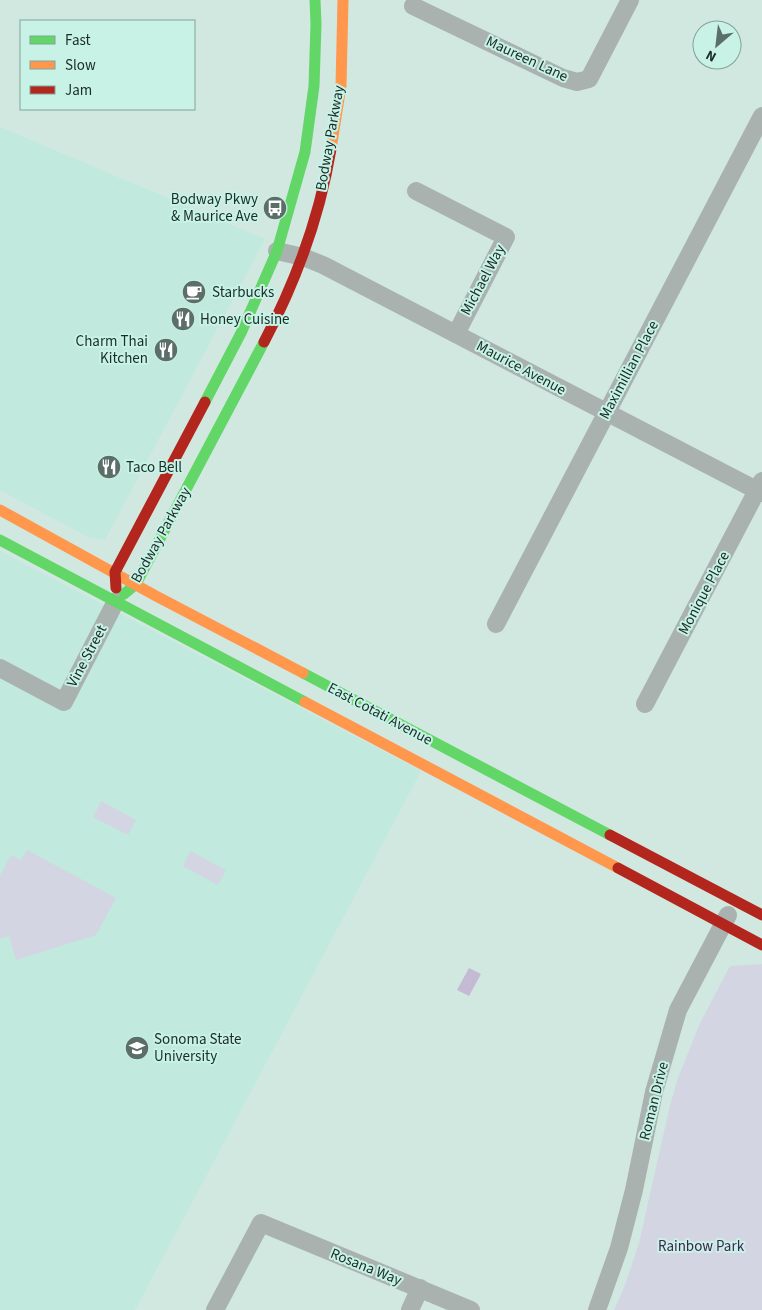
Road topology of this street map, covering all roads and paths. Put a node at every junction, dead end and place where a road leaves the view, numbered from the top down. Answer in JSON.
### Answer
{"nodes":[{"id":1,"x":315,"y":0,"type":"edge"},
{"id":2,"x":343,"y":0,"type":"edge"},
{"id":3,"x":630,"y":0,"type":"edge"},
{"id":4,"x":413,"y":6,"type":"dead end"},
{"id":5,"x":762,"y":116,"type":"edge"},
{"id":6,"x":416,"y":191,"type":"dead end"},
{"id":7,"x":277,"y":251,"type":"junction"},
{"id":8,"x":303,"y":257,"type":"junction"},
{"id":9,"x":456,"y":334,"type":"junction"},
{"id":10,"x":607,"y":413,"type":"junction"},
{"id":11,"x":760,"y":488,"type":"edge"},
{"id":12,"x":0,"y":510,"type":"edge"},
{"id":13,"x":0,"y":540,"type":"edge"},
{"id":14,"x":115,"y":572,"type":"junction"},
{"id":15,"x":136,"y":584,"type":"junction"},
{"id":16,"x":116,"y":600,"type":"junction"},
{"id":17,"x":496,"y":624,"type":"dead end"},
{"id":18,"x":0,"y":668,"type":"edge"},
{"id":19,"x":646,"y":704,"type":"dead end"},
{"id":20,"x":735,"y":901,"type":"junction"},
{"id":21,"x":762,"y":915,"type":"edge"},
{"id":22,"x":723,"y":924,"type":"junction"},
{"id":23,"x":762,"y":945,"type":"edge"},
{"id":24,"x":420,"y":1288,"type":"junction"},
{"id":25,"x":215,"y":1310,"type":"edge"},
{"id":26,"x":410,"y":1310,"type":"edge"},
{"id":27,"x":471,"y":1310,"type":"edge"},
{"id":28,"x":597,"y":1310,"type":"edge"}],
"edges":[{"from":1,"to":7,"type":"main road","name":"Bodway Parkway"},
{"from":2,"to":8,"type":"main road","name":"Bodway Parkway"},
{"from":3,"to":4,"type":"street","name":"Maureen Lane"},
{"from":5,"to":10,"type":"street","name":"Maximillian Place"},
{"from":6,"to":9,"type":"street","name":"Michael Way"},
{"from":7,"to":8,"type":"street","name":"Maurice Avenue"},
{"from":7,"to":14,"type":"main road","name":"Bodway Parkway"},
{"from":8,"to":9,"type":"street","name":"Maurice Avenue"},
{"from":8,"to":15,"type":"main road","name":"Bodway Parkway"},
{"from":9,"to":10,"type":"street","name":"Maurice Avenue"},
{"from":10,"to":11,"type":"street","name":"Maurice Avenue"},
{"from":10,"to":17,"type":"street","name":"Maximillian Place"},
{"from":11,"to":19,"type":"street","name":"Monique Place"},
{"from":12,"to":14,"type":"main road","name":"East Cotati Avenue"},
{"from":13,"to":16,"type":"main road","name":"East Cotati Avenue"},
{"from":14,"to":15,"type":"main road","name":"East Cotati Avenue"},
{"from":14,"to":16,"type":"main road","name":"Bodway Parkway"},
{"from":15,"to":16,"type":"main road","name":"Bodway Parkway"},
{"from":15,"to":20,"type":"main road","name":"East Cotati Avenue"},
{"from":16,"to":18,"type":"street","name":"Vine Street"},
{"from":16,"to":22,"type":"main road","name":"East Cotati Avenue"},
{"from":20,"to":21,"type":"main road","name":"East Cotati Avenue"},
{"from":20,"to":22,"type":"street","name":"Roman Drive"},
{"from":22,"to":23,"type":"main road","name":"East Cotati Avenue"},
{"from":22,"to":28,"type":"street","name":"Roman Drive"},
{"from":24,"to":25,"type":"street","name":"Rosana Way"},
{"from":24,"to":26,"type":"street"},
{"from":24,"to":27,"type":"street","name":"Rosana Way"}]}
